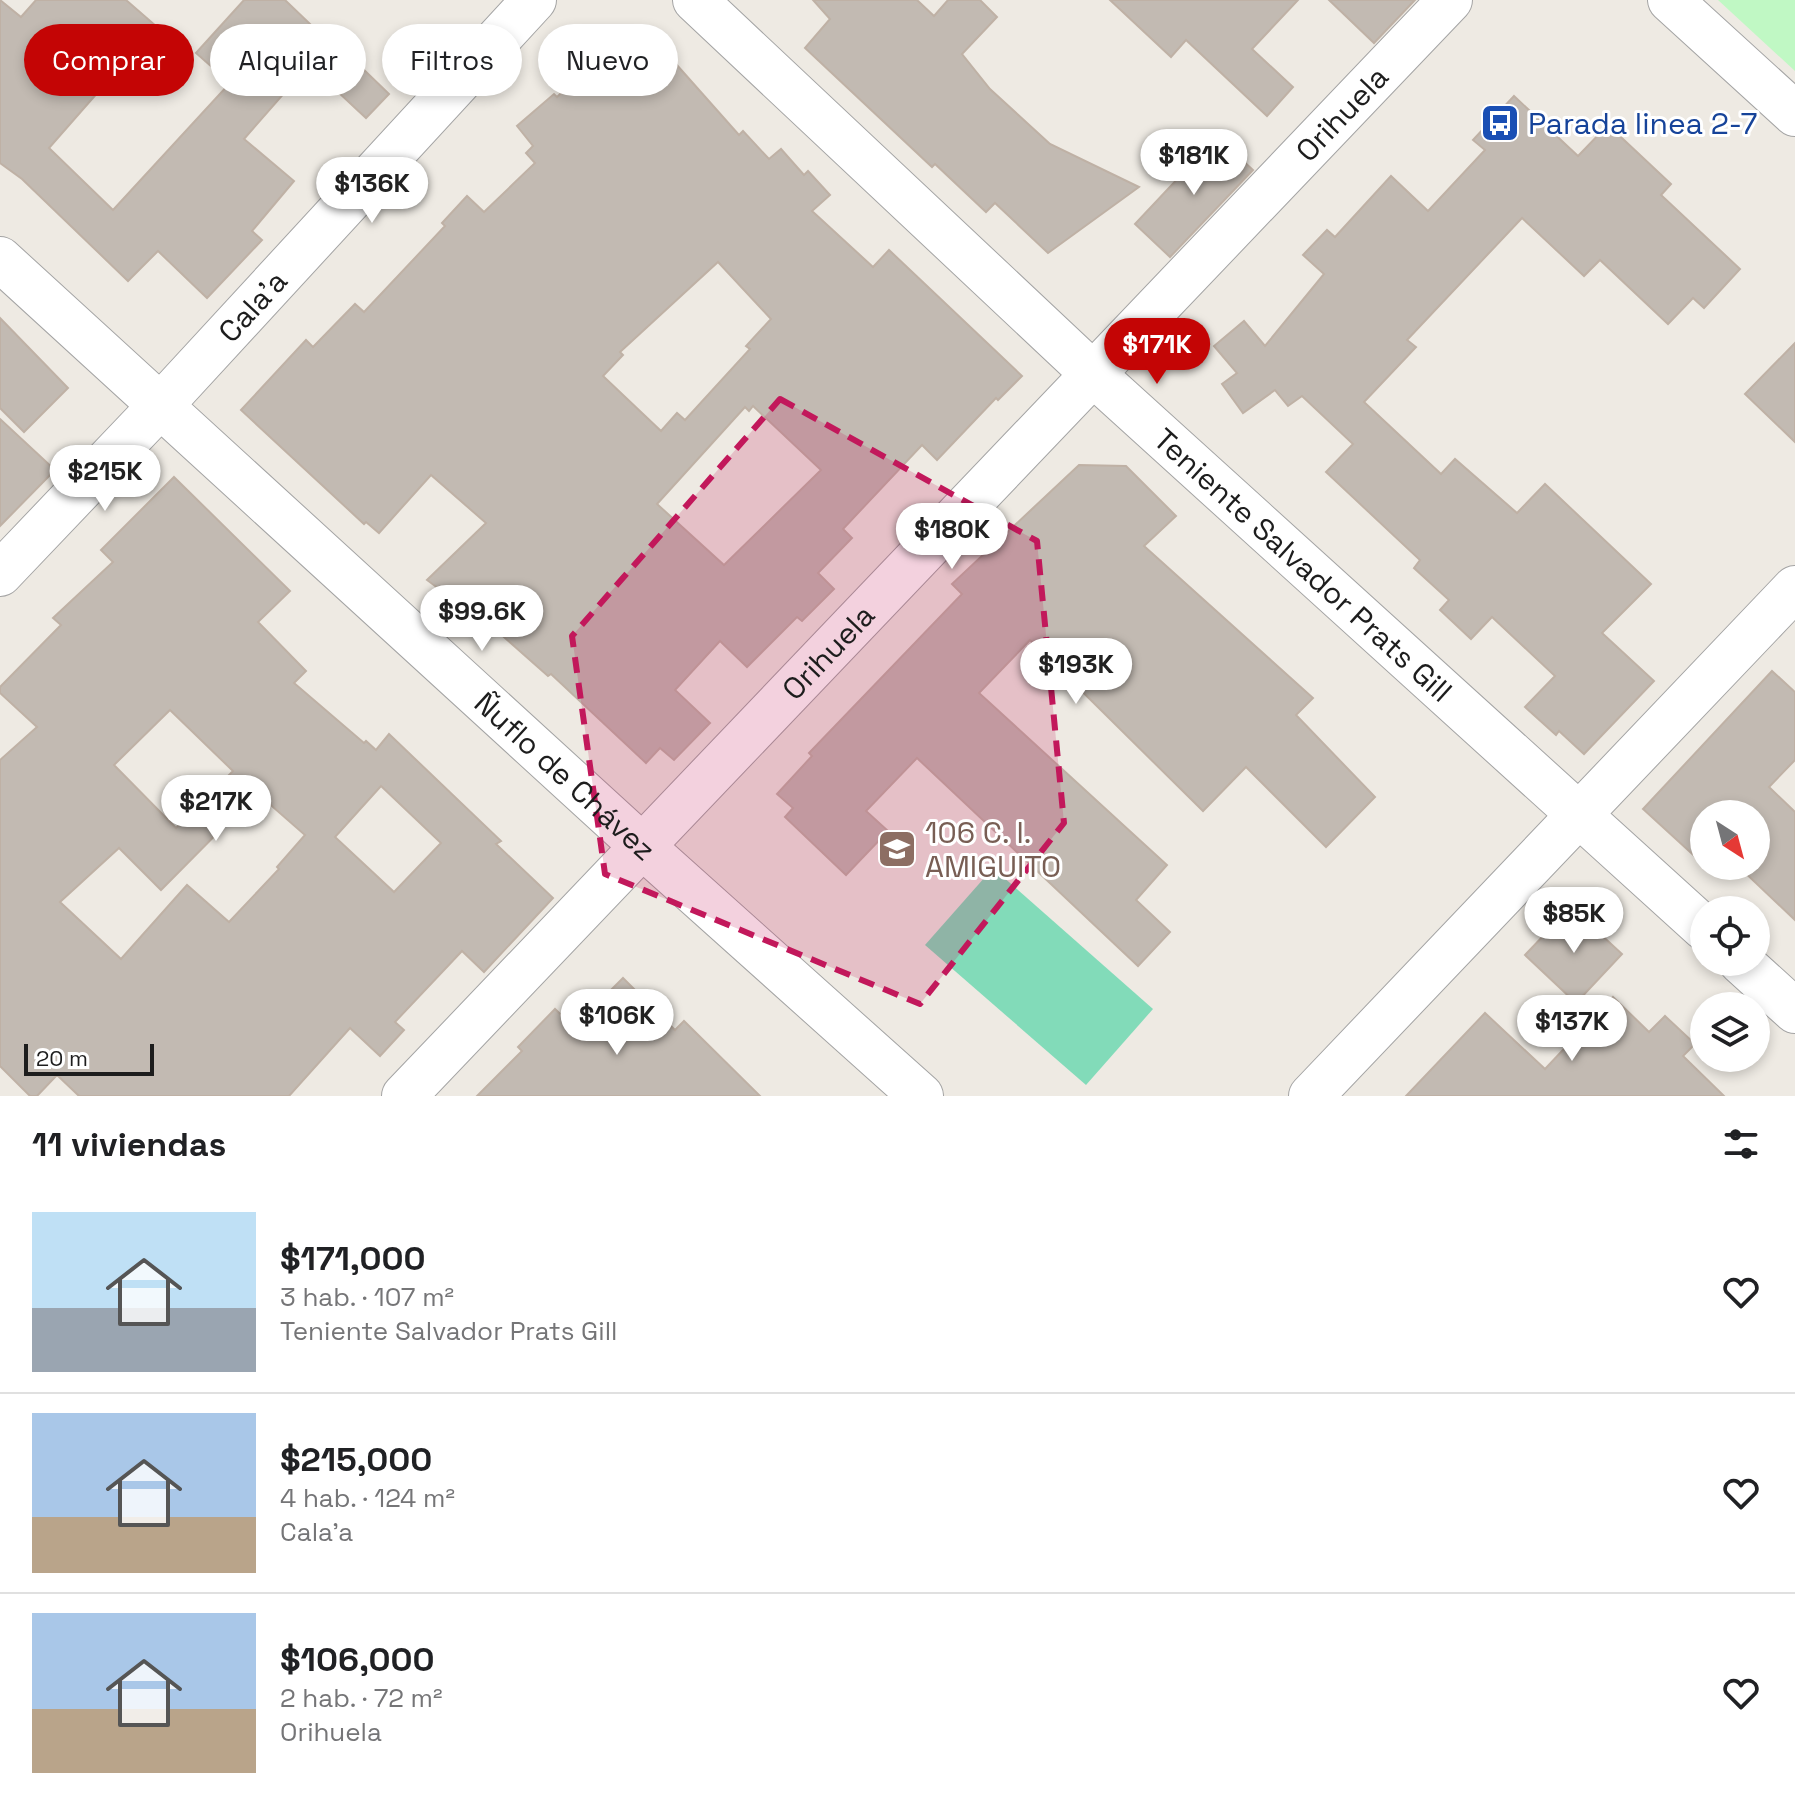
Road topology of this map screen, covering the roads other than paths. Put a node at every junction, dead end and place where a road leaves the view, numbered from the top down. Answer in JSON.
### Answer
{"nodes":[{"id":1,"x":534,"y":0,"type":"edge"},
{"id":2,"x":695,"y":0,"type":"edge"},
{"id":3,"x":1450,"y":0,"type":"edge"},
{"id":4,"x":1670,"y":0,"type":"edge"},
{"id":5,"x":1795,"y":114,"type":"edge"},
{"id":6,"x":0,"y":259,"type":"edge"},
{"id":7,"x":1093,"y":374,"type":"junction"},
{"id":8,"x":161,"y":405,"type":"junction"},
{"id":9,"x":0,"y":574,"type":"edge"},
{"id":10,"x":1795,"y":588,"type":"edge"},
{"id":11,"x":1580,"y":814,"type":"junction"},
{"id":12,"x":642,"y":846,"type":"junction"},
{"id":13,"x":1690,"y":915,"type":"edge"},
{"id":14,"x":1756,"y":976,"type":"edge"},
{"id":15,"x":1795,"y":1011,"type":"edge"},
{"id":16,"x":404,"y":1096,"type":"edge"},
{"id":17,"x":921,"y":1096,"type":"edge"},
{"id":18,"x":1311,"y":1096,"type":"edge"}],
"edges":[{"from":1,"to":8,"type":"street","name":"Cala'a"},
{"from":2,"to":7,"type":"street","name":"Teniente Salvador Prats Gill"},
{"from":3,"to":7,"type":"street","name":"Orihuela"},
{"from":4,"to":5,"type":"street"},
{"from":6,"to":8,"type":"street","name":"Ñuflo de Chávez"},
{"from":7,"to":11,"type":"street","name":"Teniente Salvador Prats Gill"},
{"from":7,"to":12,"type":"street","name":"Orihuela"},
{"from":8,"to":9,"type":"street","name":"Cala'a"},
{"from":8,"to":12,"type":"street","name":"Ñuflo de Chávez"},
{"from":10,"to":11,"type":"street"},
{"from":11,"to":13,"type":"street","name":"Teniente Salvador Prats Gill"},
{"from":11,"to":18,"type":"street"},
{"from":12,"to":16,"type":"street","name":"Orihuela"},
{"from":12,"to":17,"type":"street","name":"Ñuflo de Chávez"},
{"from":14,"to":15,"type":"street"}]}
